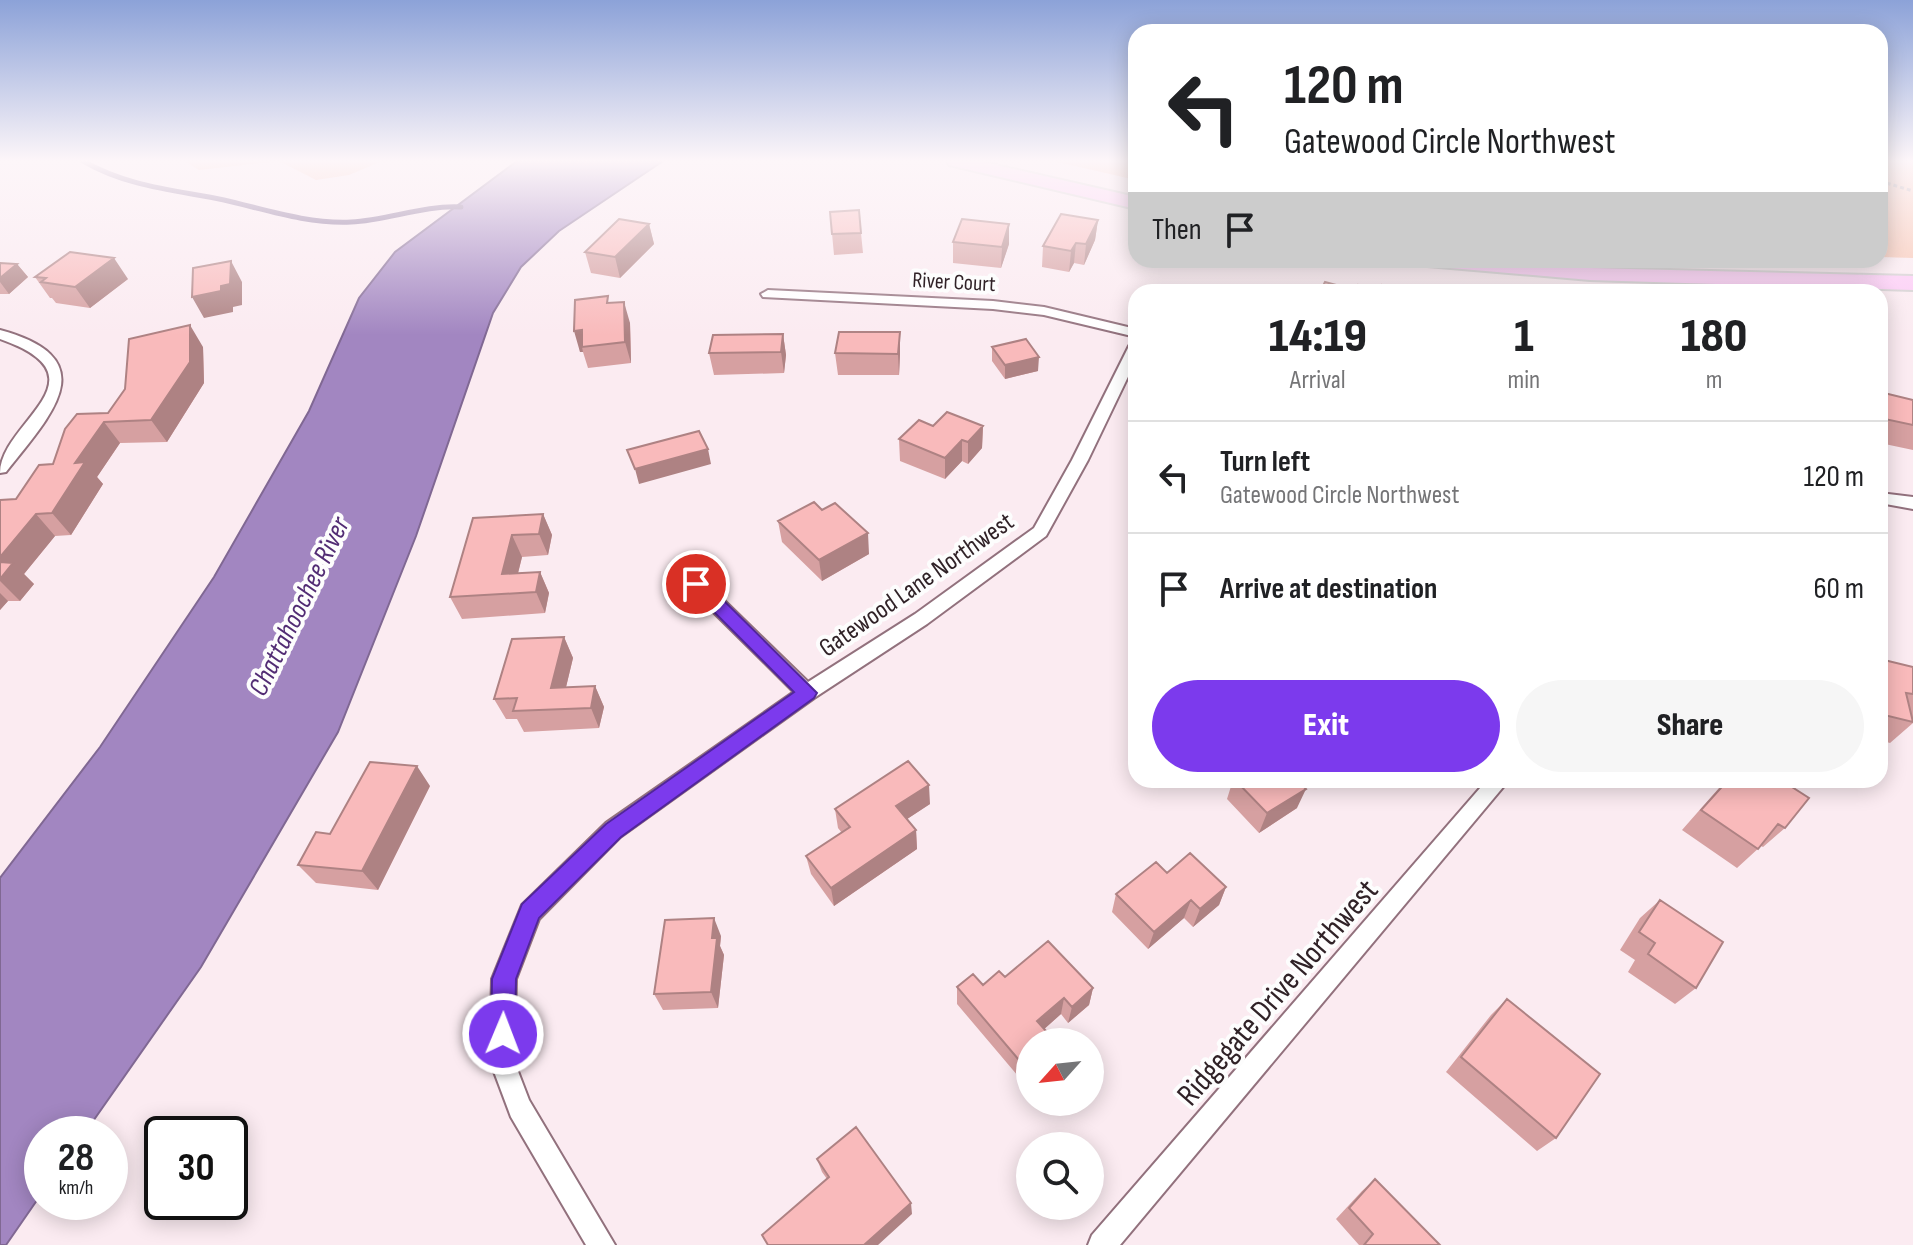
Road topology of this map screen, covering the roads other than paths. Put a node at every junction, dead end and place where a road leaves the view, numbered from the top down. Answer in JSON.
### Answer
{"nodes":[{"id":1,"x":1888,"y":266,"type":"edge"},
{"id":2,"x":1913,"y":267,"type":"edge"},
{"id":3,"x":1520,"y":268,"type":"edge"},
{"id":4,"x":1913,"y":283,"type":"edge"},
{"id":5,"x":768,"y":294,"type":"dead end"},
{"id":6,"x":1128,"y":331,"type":"edge"},
{"id":7,"x":0,"y":334,"type":"edge"},
{"id":8,"x":1128,"y":362,"type":"edge"},
{"id":9,"x":0,"y":468,"type":"edge"},
{"id":10,"x":1888,"y":499,"type":"edge"},
{"id":11,"x":1913,"y":503,"type":"edge"},
{"id":12,"x":696,"y":584,"type":"dead end"},
{"id":13,"x":807,"y":693,"type":"junction"},
{"id":14,"x":1492,"y":788,"type":"edge"},
{"id":15,"x":601,"y":1245,"type":"edge"},
{"id":16,"x":1102,"y":1245,"type":"edge"}],
"edges":[{"from":1,"to":2,"type":"highway"},
{"from":3,"to":4,"type":"highway"},
{"from":5,"to":6,"type":"street","name":"River Court"},
{"from":7,"to":9,"type":"street"},
{"from":8,"to":13,"type":"street","name":"Gatewood Lane Northwest"},
{"from":10,"to":11,"type":"street"},
{"from":12,"to":13,"type":"street"},
{"from":13,"to":15,"type":"street","name":"Gatewood Lane Northwest"},
{"from":14,"to":16,"type":"street","name":"Ridgegate Drive Northwest"}]}
